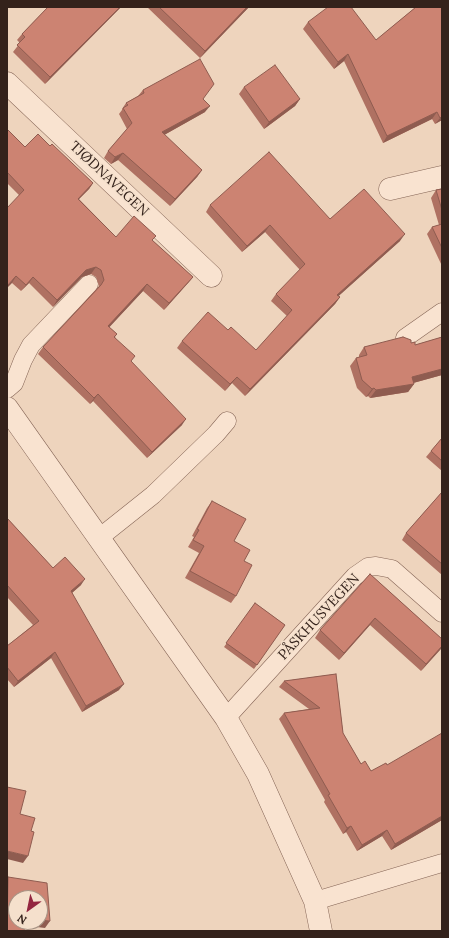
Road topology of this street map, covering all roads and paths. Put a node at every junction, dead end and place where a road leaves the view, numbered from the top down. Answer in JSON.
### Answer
{"nodes":[{"id":1,"x":7,"y":83,"type":"edge"},
{"id":2,"x":442,"y":176,"type":"edge"},
{"id":3,"x":390,"y":189,"type":"dead end"},
{"id":4,"x":211,"y":276,"type":"dead end"},
{"id":5,"x":89,"y":284,"type":"dead end"},
{"id":6,"x":442,"y":312,"type":"edge"},
{"id":7,"x":405,"y":338,"type":"edge"},
{"id":8,"x":7,"y":389,"type":"edge"},
{"id":9,"x":7,"y":408,"type":"edge"},
{"id":10,"x":227,"y":421,"type":"dead end"},
{"id":11,"x":99,"y":538,"type":"junction"},
{"id":12,"x":442,"y":613,"type":"edge"},
{"id":13,"x":226,"y":718,"type":"junction"},
{"id":14,"x":442,"y":863,"type":"edge"},
{"id":15,"x":314,"y":901,"type":"junction"},
{"id":16,"x":322,"y":931,"type":"edge"}],
"edges":[{"from":1,"to":4,"type":"street","name":"TJØDNAVEGEN"},
{"from":2,"to":3,"type":"street"},
{"from":5,"to":8,"type":"lane"},
{"from":6,"to":7,"type":"lane"},
{"from":9,"to":11,"type":"street"},
{"from":10,"to":11,"type":"lane"},
{"from":11,"to":13,"type":"street"},
{"from":12,"to":13,"type":"lane","name":"PÅSKHUSVEGEN"},
{"from":13,"to":15,"type":"street"},
{"from":14,"to":15,"type":"lane"},
{"from":15,"to":16,"type":"street"}]}
